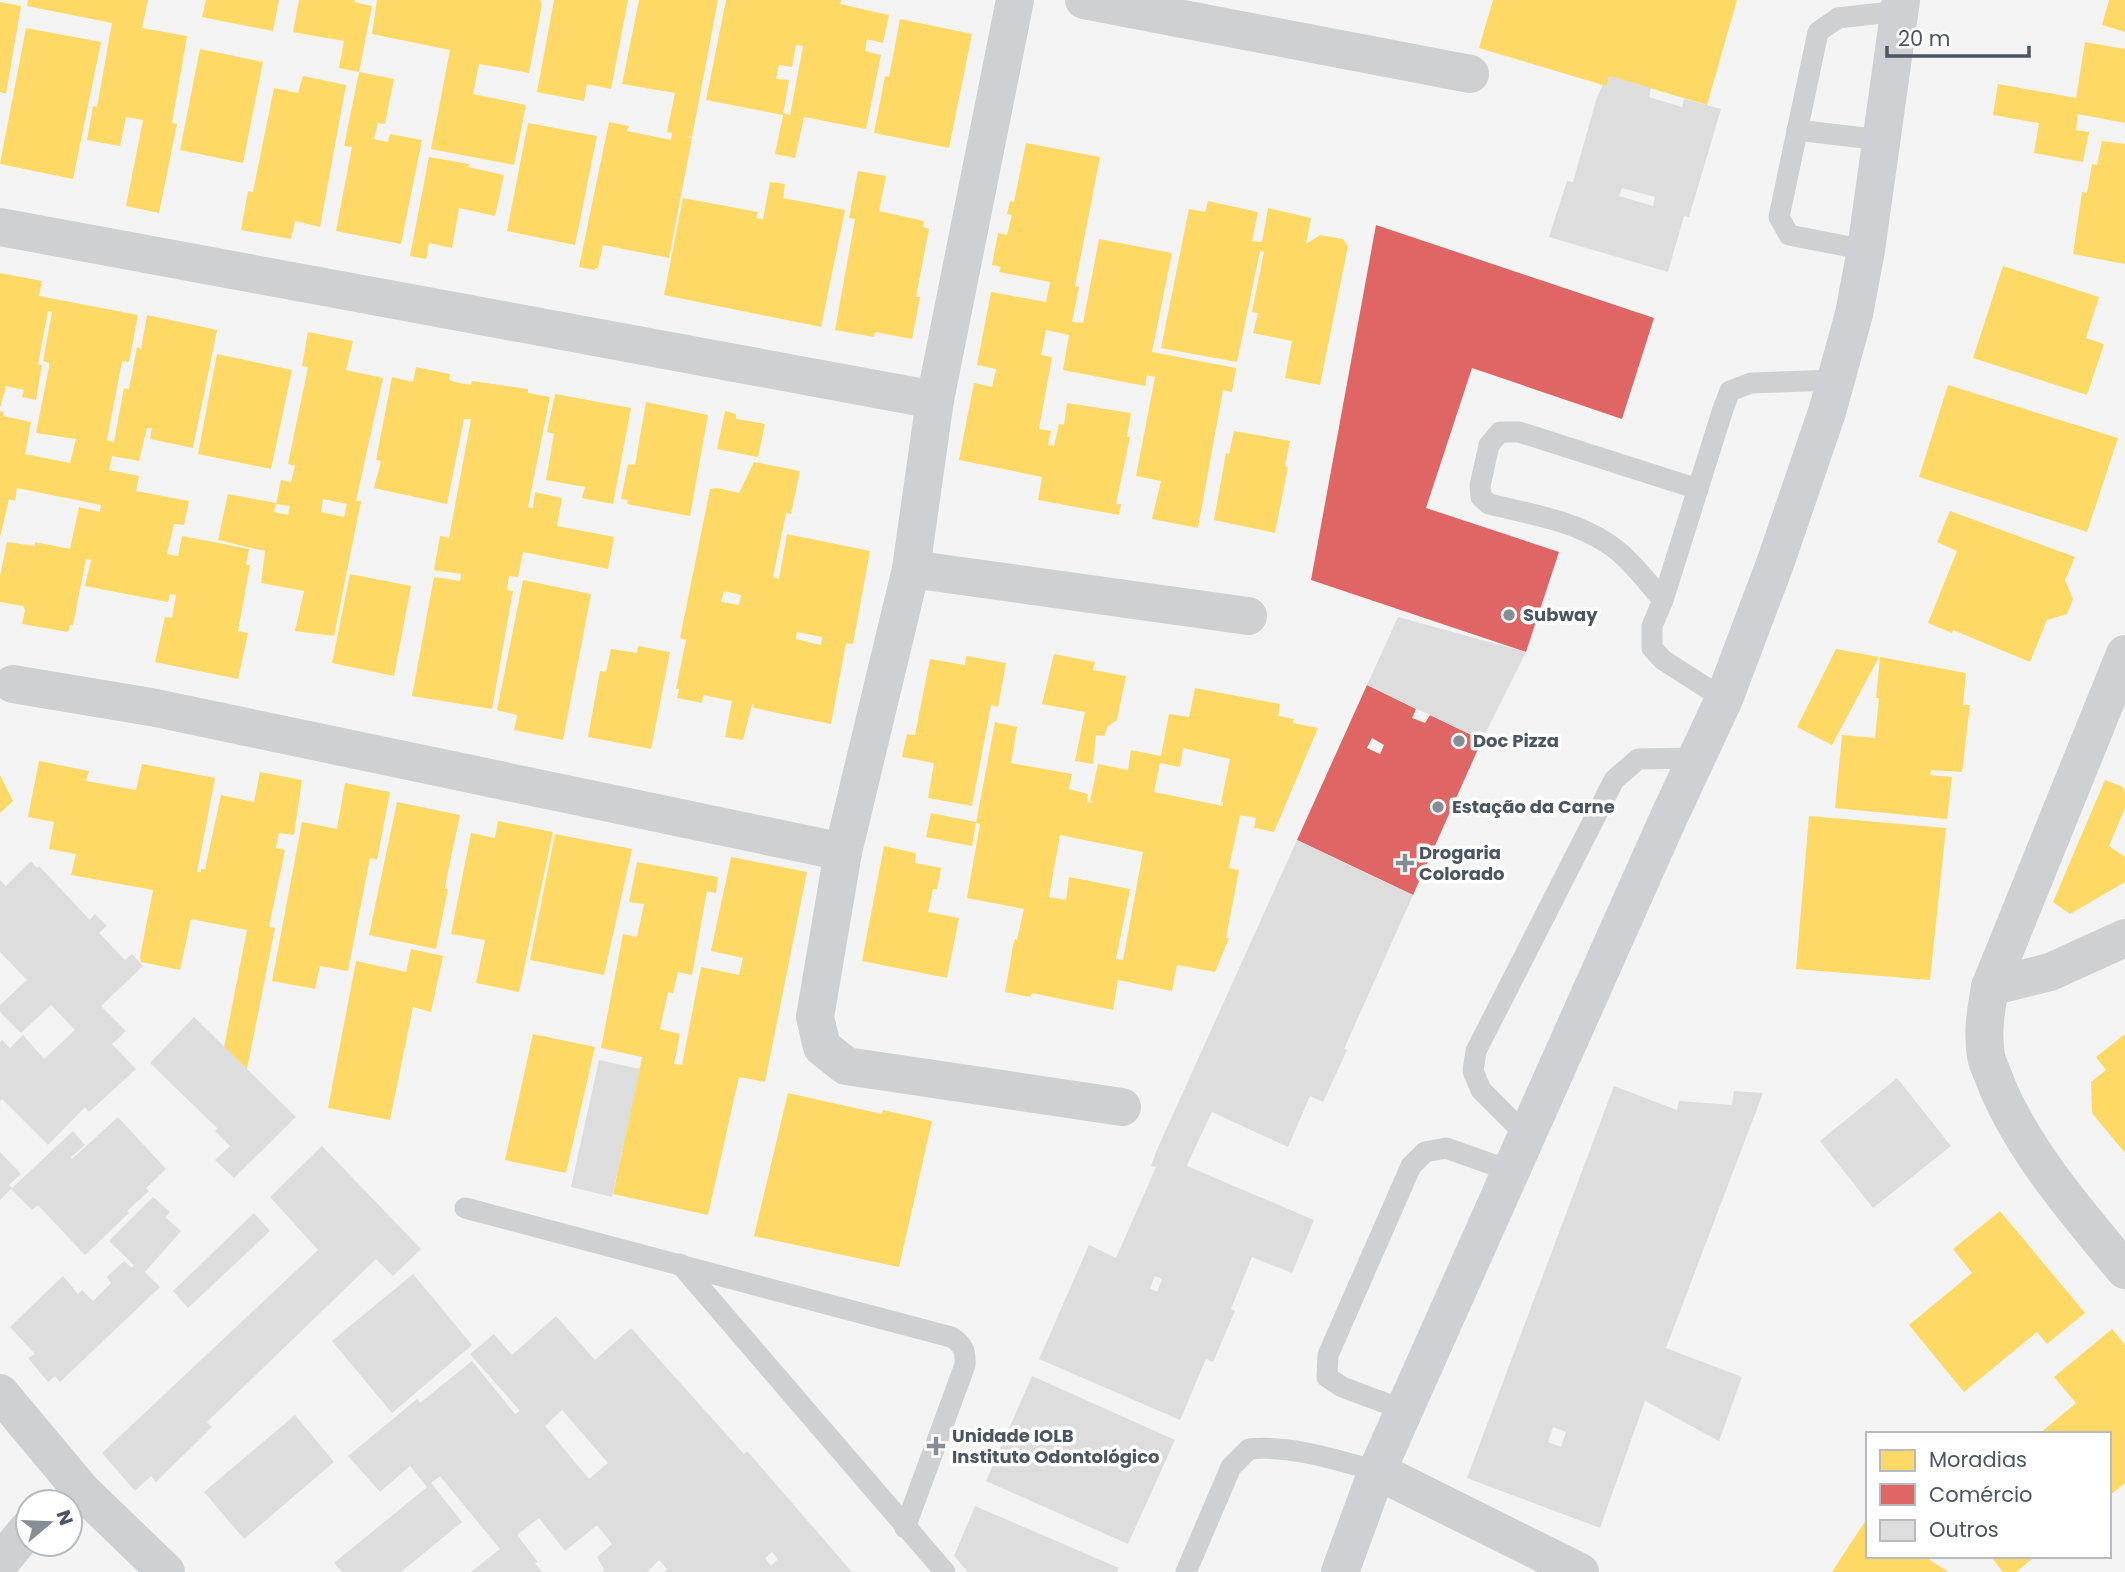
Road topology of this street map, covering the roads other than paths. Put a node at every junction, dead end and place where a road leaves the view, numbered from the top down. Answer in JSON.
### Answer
{"nodes":[{"id":1,"x":1015,"y":0,"type":"edge"},
{"id":2,"x":1084,"y":0,"type":"edge"},
{"id":3,"x":1900,"y":6,"type":"edge"},
{"id":4,"x":1470,"y":74,"type":"dead end"},
{"id":5,"x":1797,"y":130,"type":"junction"},
{"id":6,"x":1881,"y":141,"type":"junction"},
{"id":7,"x":0,"y":228,"type":"edge"},
{"id":8,"x":1866,"y":250,"type":"junction"},
{"id":9,"x":1836,"y":380,"type":"junction"},
{"id":10,"x":935,"y":400,"type":"junction"},
{"id":11,"x":1698,"y":489,"type":"junction"},
{"id":12,"x":911,"y":569,"type":"junction"},
{"id":13,"x":1663,"y":600,"type":"junction"},
{"id":14,"x":1248,"y":616,"type":"dead end"},
{"id":15,"x":2125,"y":654,"type":"edge"},
{"id":16,"x":13,"y":684,"type":"dead end"},
{"id":17,"x":1724,"y":699,"type":"junction"},
{"id":18,"x":1696,"y":758,"type":"junction"},
{"id":19,"x":843,"y":852,"type":"junction"},
{"id":20,"x":2125,"y":938,"type":"edge"},
{"id":21,"x":1990,"y":986,"type":"junction"},
{"id":22,"x":1122,"y":1107,"type":"dead end"},
{"id":23,"x":1527,"y":1136,"type":"junction"},
{"id":24,"x":1511,"y":1171,"type":"junction"},
{"id":25,"x":465,"y":1209,"type":"dead end"},
{"id":26,"x":680,"y":1264,"type":"junction"},
{"id":27,"x":2125,"y":1270,"type":"edge"},
{"id":28,"x":0,"y":1393,"type":"edge"},
{"id":29,"x":1404,"y":1410,"type":"junction"},
{"id":30,"x":1377,"y":1471,"type":"junction"},
{"id":31,"x":905,"y":1528,"type":"junction"},
{"id":32,"x":14,"y":1546,"type":"edge"},
{"id":33,"x":0,"y":1563,"type":"edge"},
{"id":34,"x":166,"y":1572,"type":"edge"},
{"id":35,"x":945,"y":1572,"type":"edge"},
{"id":36,"x":1186,"y":1572,"type":"edge"},
{"id":37,"x":1340,"y":1572,"type":"edge"},
{"id":38,"x":1580,"y":1572,"type":"edge"}],
"edges":[{"from":1,"to":10,"type":"street"},
{"from":2,"to":4,"type":"street"},
{"from":3,"to":5,"type":"lane"},
{"from":3,"to":6,"type":"street"},
{"from":5,"to":6,"type":"lane"},
{"from":5,"to":8,"type":"lane"},
{"from":6,"to":8,"type":"street"},
{"from":7,"to":10,"type":"street"},
{"from":8,"to":9,"type":"street"},
{"from":9,"to":11,"type":"lane"},
{"from":9,"to":17,"type":"street"},
{"from":10,"to":12,"type":"street"},
{"from":11,"to":13,"type":"lane"},
{"from":11,"to":13,"type":"lane"},
{"from":12,"to":14,"type":"street"},
{"from":12,"to":19,"type":"street"},
{"from":13,"to":17,"type":"lane"},
{"from":15,"to":21,"type":"street"},
{"from":16,"to":19,"type":"street"},
{"from":17,"to":18,"type":"street"},
{"from":18,"to":23,"type":"street"},
{"from":18,"to":23,"type":"lane"},
{"from":19,"to":22,"type":"street"},
{"from":20,"to":21,"type":"street"},
{"from":21,"to":27,"type":"street"},
{"from":23,"to":24,"type":"street"},
{"from":24,"to":29,"type":"street"},
{"from":24,"to":29,"type":"lane"},
{"from":25,"to":26,"type":"lane"},
{"from":26,"to":31,"type":"lane"},
{"from":26,"to":31,"type":"lane"},
{"from":28,"to":34,"type":"street"},
{"from":29,"to":30,"type":"street"},
{"from":30,"to":36,"type":"lane"},
{"from":30,"to":37,"type":"street"},
{"from":30,"to":38,"type":"street"},
{"from":31,"to":35,"type":"lane"},
{"from":32,"to":33,"type":"street"}]}
